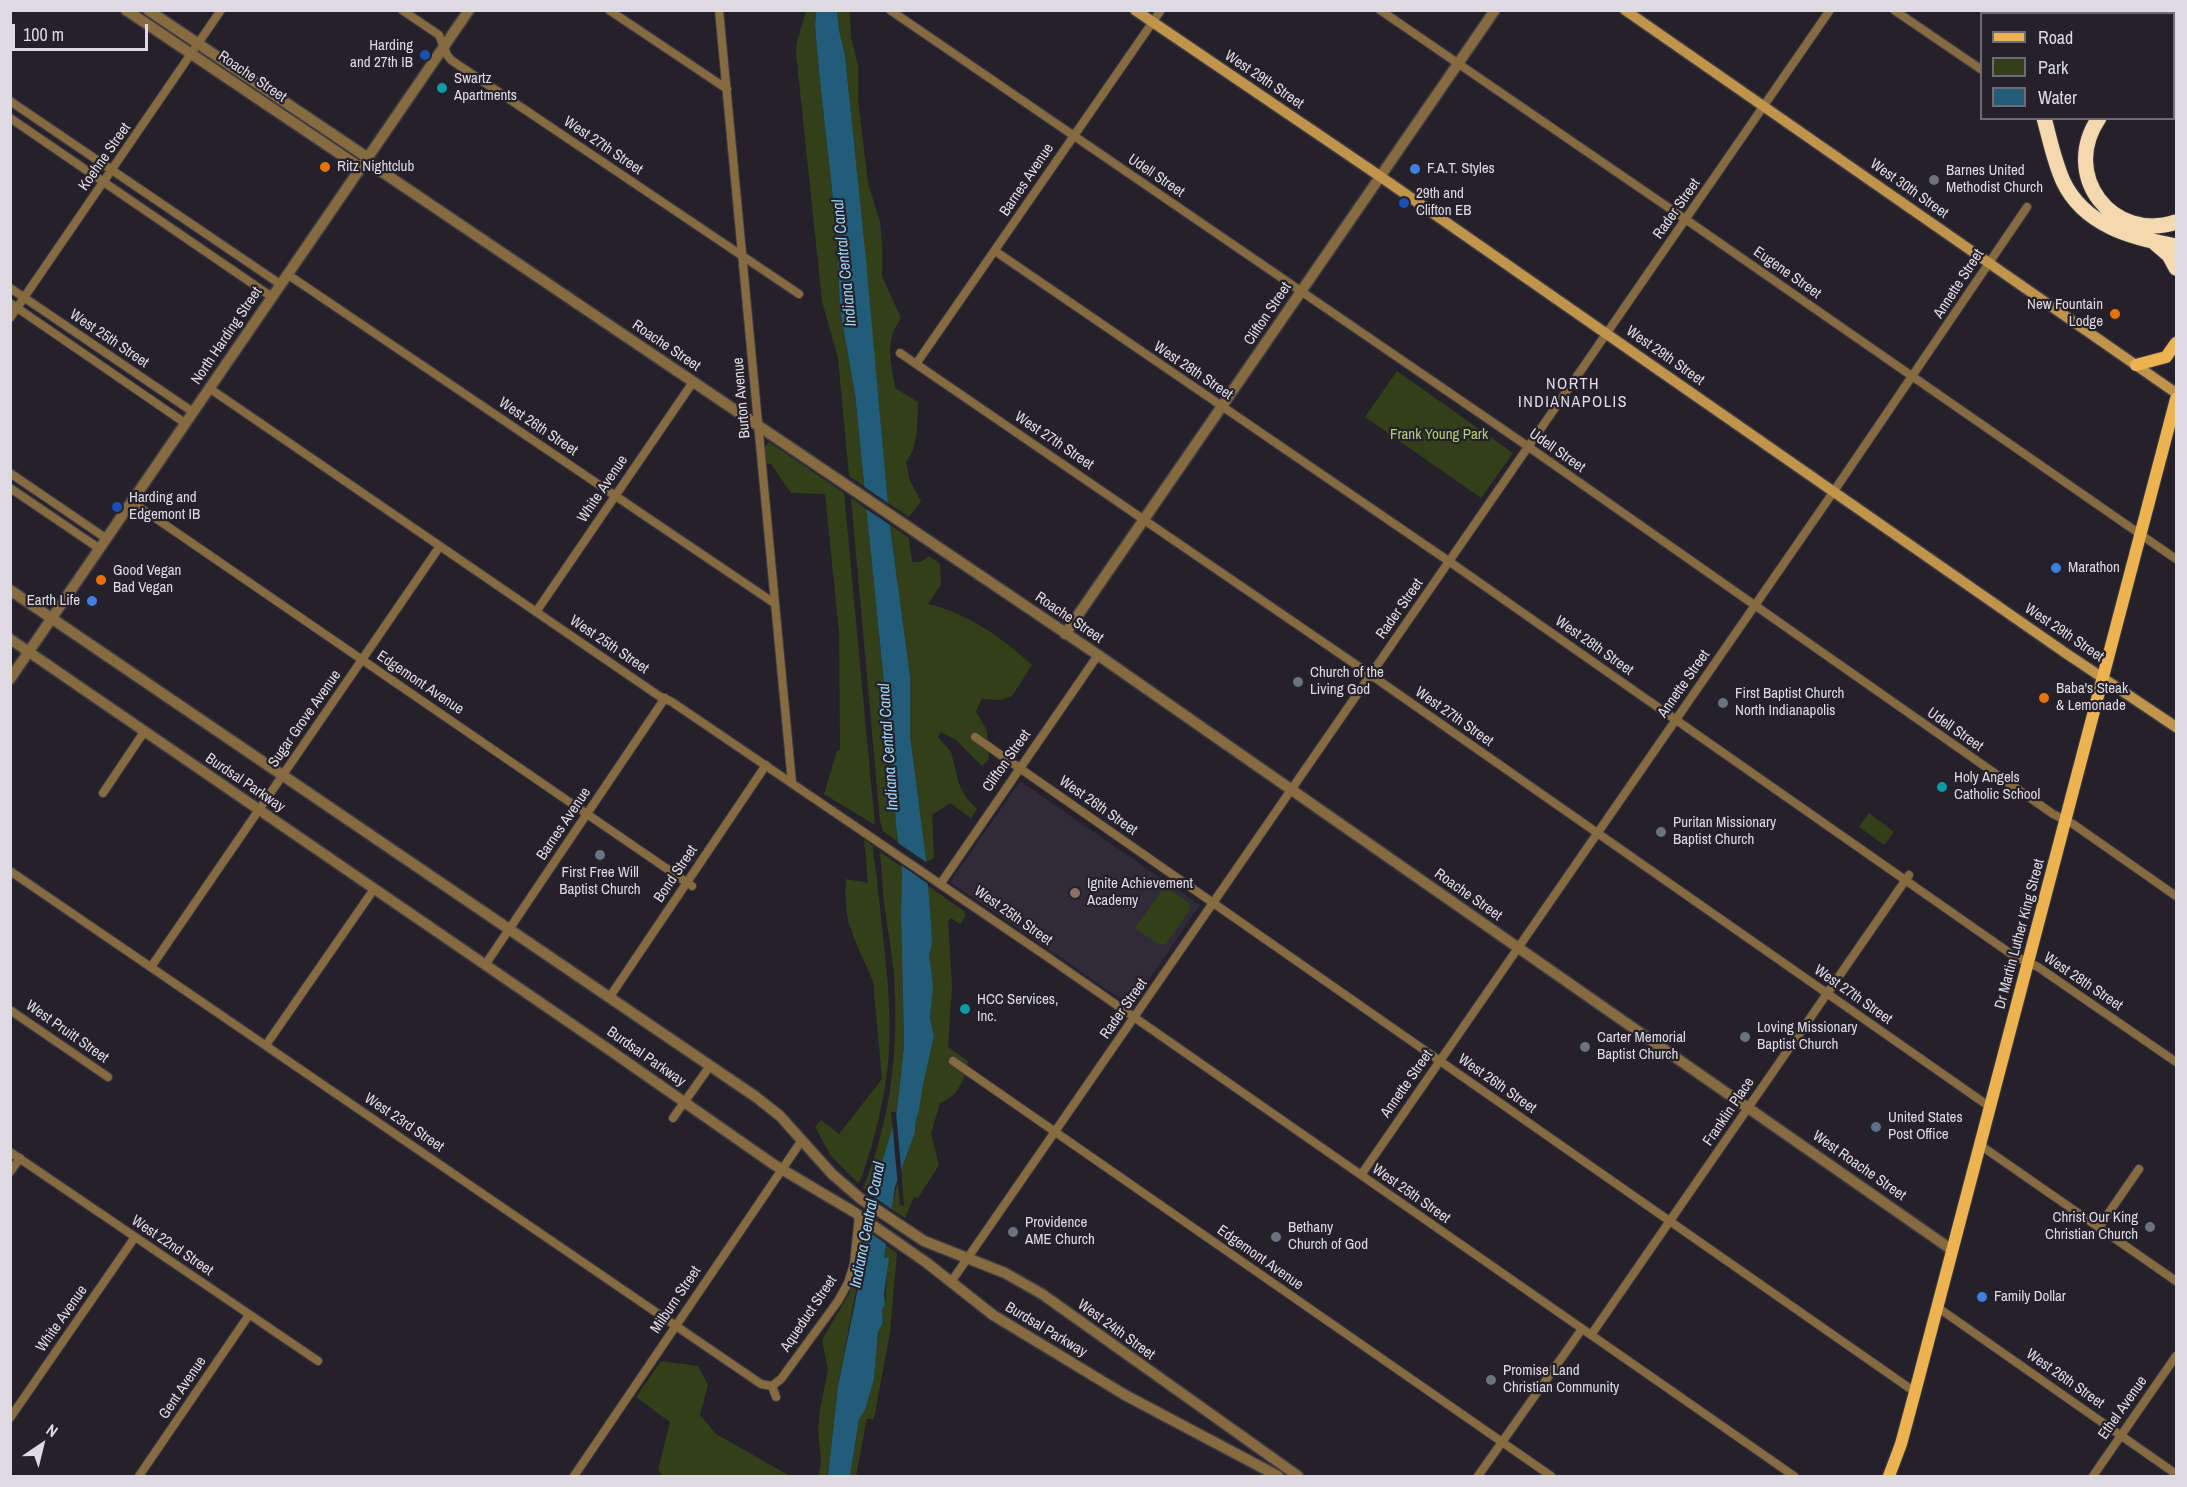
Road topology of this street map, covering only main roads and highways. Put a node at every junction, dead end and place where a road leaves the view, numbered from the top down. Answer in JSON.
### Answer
{"nodes":[{"id":1,"x":1134,"y":10,"type":"edge"},
{"id":2,"x":1625,"y":10,"type":"edge"},
{"id":3,"x":2045,"y":120,"type":"edge"},
{"id":4,"x":2098,"y":120,"type":"edge"},
{"id":5,"x":2176,"y":222,"type":"edge"},
{"id":6,"x":2153,"y":242,"type":"junction"},
{"id":7,"x":2176,"y":246,"type":"edge"},
{"id":8,"x":2176,"y":268,"type":"edge"},
{"id":9,"x":2176,"y":343,"type":"edge"},
{"id":10,"x":2136,"y":365,"type":"junction"},
{"id":11,"x":2176,"y":393,"type":"edge"},
{"id":12,"x":2176,"y":399,"type":"edge"},
{"id":13,"x":2103,"y":678,"type":"junction"},
{"id":14,"x":2176,"y":728,"type":"edge"},
{"id":15,"x":1889,"y":1476,"type":"edge"}],
"edges":[{"from":1,"to":13,"type":"main road","name":"West 29th Street"},
{"from":2,"to":10,"type":"main road","name":"West 30th Street"},
{"from":3,"to":6,"type":"highway"},
{"from":4,"to":5,"type":"highway"},
{"from":6,"to":7,"type":"highway"},
{"from":6,"to":8,"type":"highway"},
{"from":9,"to":10,"type":"main road"},
{"from":10,"to":11,"type":"main road","name":"West 30th Street"},
{"from":12,"to":13,"type":"main road","name":"Dr Martin Luther King Street"},
{"from":13,"to":14,"type":"main road","name":"West 29th Street"},
{"from":13,"to":15,"type":"main road","name":"Dr Martin Luther King Street"}]}
